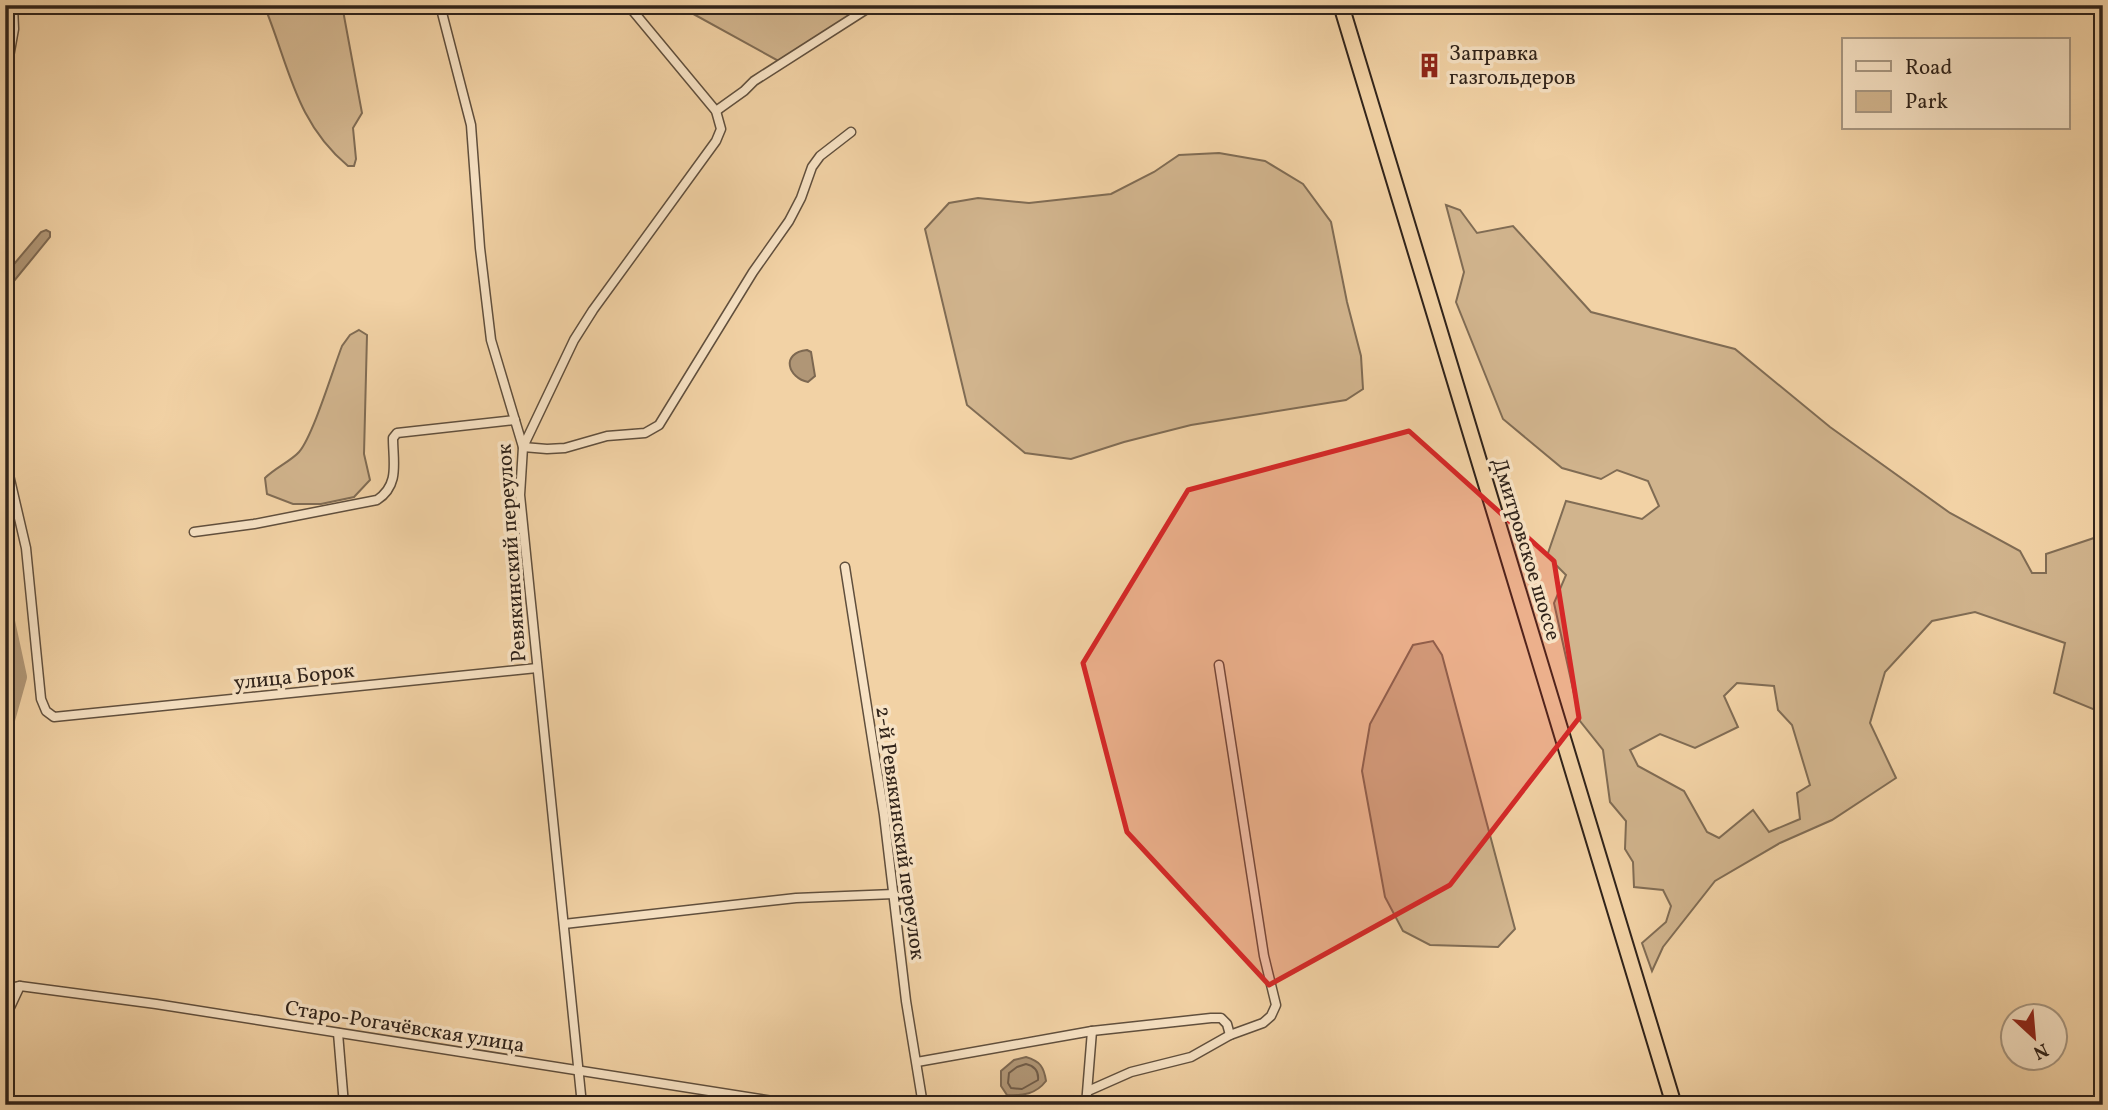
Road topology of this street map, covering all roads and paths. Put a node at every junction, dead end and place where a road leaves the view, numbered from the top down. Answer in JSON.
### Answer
{"nodes":[{"id":1,"x":13,"y":5,"type":"edge"},
{"id":2,"x":440,"y":5,"type":"edge"},
{"id":3,"x":628,"y":5,"type":"edge"},
{"id":4,"x":873,"y":5,"type":"edge"},
{"id":5,"x":1341,"y":5,"type":"edge"},
{"id":6,"x":5,"y":79,"type":"edge"},
{"id":7,"x":716,"y":111,"type":"junction"},
{"id":8,"x":851,"y":132,"type":"dead end"},
{"id":9,"x":515,"y":420,"type":"junction"},
{"id":10,"x":523,"y":447,"type":"junction"},
{"id":11,"x":5,"y":457,"type":"edge"},
{"id":12,"x":194,"y":532,"type":"dead end"},
{"id":13,"x":845,"y":567,"type":"dead end"},
{"id":14,"x":1219,"y":665,"type":"dead end"},
{"id":15,"x":537,"y":668,"type":"junction"},
{"id":16,"x":894,"y":894,"type":"junction"},
{"id":17,"x":564,"y":924,"type":"junction"},
{"id":18,"x":20,"y":986,"type":"junction"},
{"id":19,"x":5,"y":989,"type":"edge"},
{"id":20,"x":5,"y":1018,"type":"edge"},
{"id":21,"x":1092,"y":1031,"type":"junction"},
{"id":22,"x":338,"y":1033,"type":"junction"},
{"id":23,"x":1230,"y":1035,"type":"junction"},
{"id":24,"x":917,"y":1062,"type":"junction"},
{"id":25,"x":579,"y":1070,"type":"junction"},
{"id":26,"x":1088,"y":1091,"type":"junction"},
{"id":27,"x":344,"y":1105,"type":"edge"},
{"id":28,"x":582,"y":1105,"type":"edge"},
{"id":29,"x":798,"y":1105,"type":"edge"},
{"id":30,"x":923,"y":1105,"type":"edge"},
{"id":31,"x":1086,"y":1105,"type":"edge"},
{"id":32,"x":1674,"y":1105,"type":"edge"}],
"edges":[{"from":1,"to":6,"type":"street"},
{"from":2,"to":9,"type":"street","name":"Ревякинский переулок"},
{"from":3,"to":7,"type":"street"},
{"from":4,"to":7,"type":"street"},
{"from":5,"to":32,"type":"highway","name":"Дмитровское шоссе"},
{"from":7,"to":10,"type":"street"},
{"from":8,"to":10,"type":"street"},
{"from":9,"to":10,"type":"street","name":"Ревякинский переулок"},
{"from":9,"to":12,"type":"street"},
{"from":10,"to":15,"type":"street","name":"Ревякинский переулок"},
{"from":11,"to":15,"type":"street","name":"улица Борок"},
{"from":13,"to":16,"type":"street","name":"2-й Ревякинский переулок"},
{"from":14,"to":23,"type":"street"},
{"from":15,"to":17,"type":"street","name":"Ревякинский переулок"},
{"from":16,"to":17,"type":"street"},
{"from":16,"to":24,"type":"street","name":"2-й Ревякинский переулок"},
{"from":17,"to":25,"type":"street","name":"Ревякинский переулок"},
{"from":18,"to":19,"type":"street","name":"Старо-Рогачёвская улица"},
{"from":18,"to":20,"type":"street"},
{"from":18,"to":22,"type":"street","name":"Старо-Рогачёвская улица"},
{"from":21,"to":23,"type":"street"},
{"from":21,"to":24,"type":"street"},
{"from":21,"to":26,"type":"street"},
{"from":22,"to":25,"type":"street","name":"Старо-Рогачёвская улица"},
{"from":22,"to":27,"type":"street"},
{"from":23,"to":26,"type":"street"},
{"from":24,"to":30,"type":"street","name":"2-й Ревякинский переулок"},
{"from":25,"to":28,"type":"street","name":"Ревякинский переулок"},
{"from":25,"to":29,"type":"street","name":"Старо-Рогачёвская улица"},
{"from":26,"to":31,"type":"street"}]}
